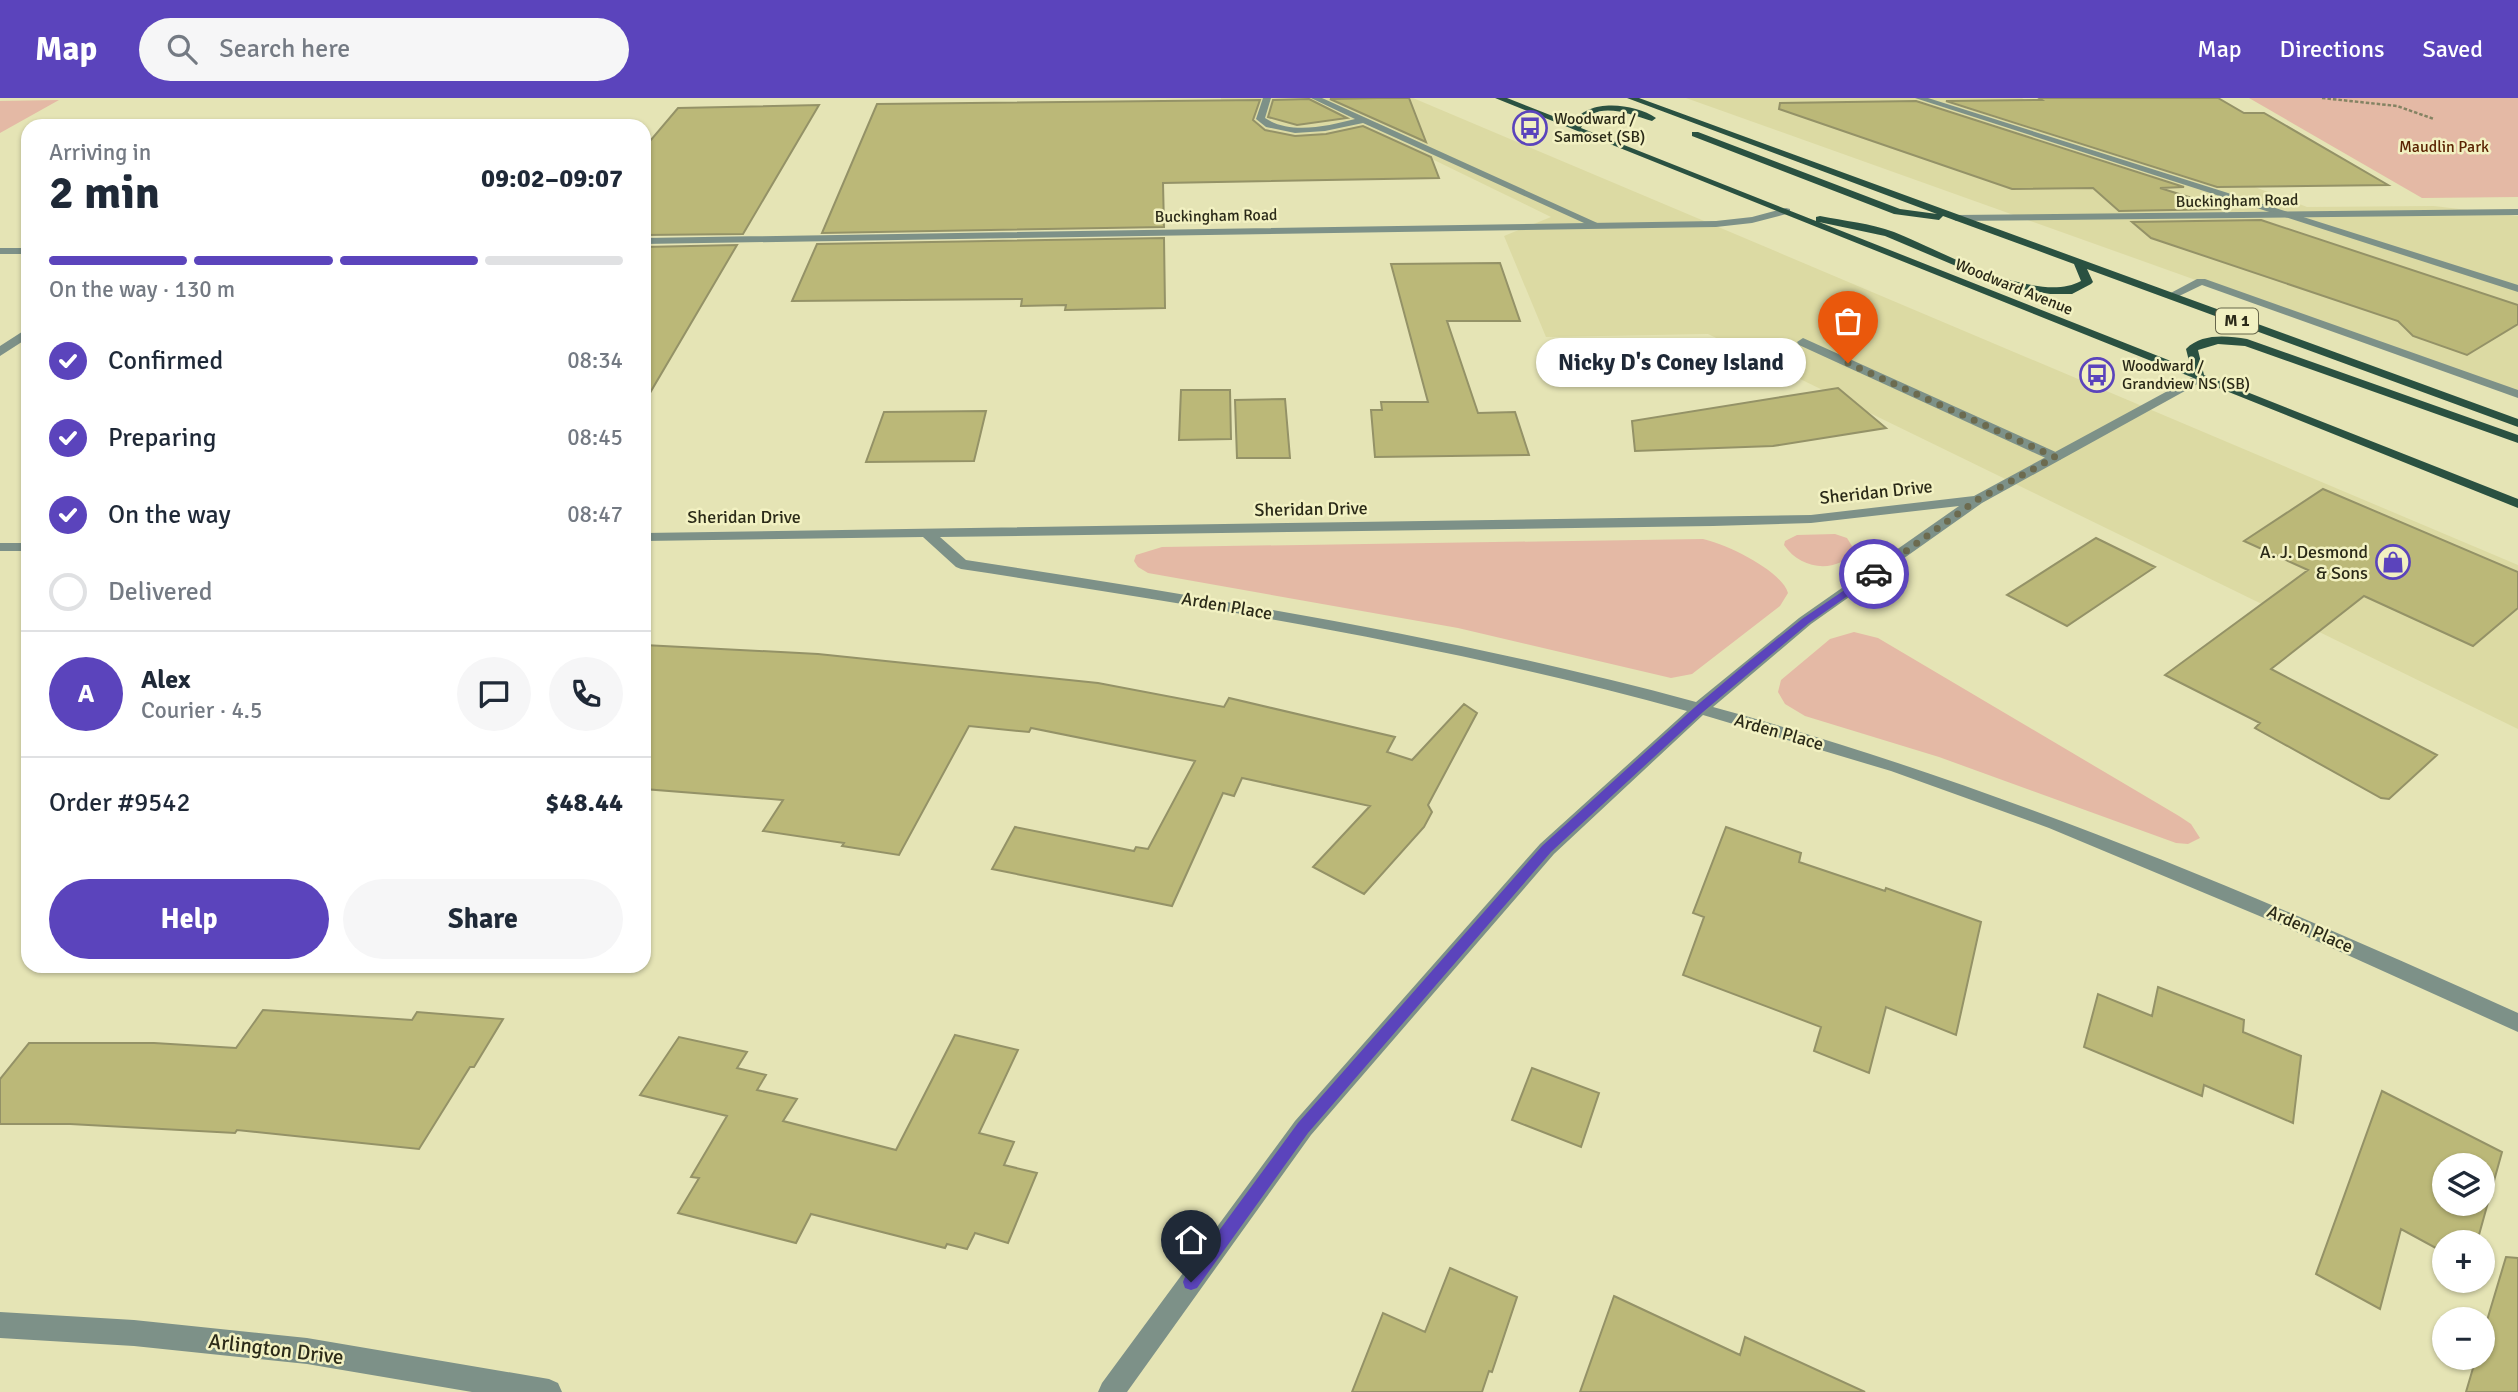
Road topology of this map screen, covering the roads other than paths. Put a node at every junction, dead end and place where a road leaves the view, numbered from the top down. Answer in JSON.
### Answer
{"nodes":[{"id":1,"x":1267,"y":98,"type":"edge"},
{"id":2,"x":1315,"y":98,"type":"edge"},
{"id":3,"x":1499,"y":98,"type":"edge"},
{"id":4,"x":1631,"y":98,"type":"edge"},
{"id":5,"x":1919,"y":98,"type":"edge"},
{"id":6,"x":1363,"y":120,"type":"junction"},
{"id":7,"x":1665,"y":123,"type":"dead end"},
{"id":8,"x":1678,"y":128,"type":"dead end"},
{"id":9,"x":1576,"y":129,"type":"junction"},
{"id":10,"x":1786,"y":211,"type":"junction"},
{"id":11,"x":2518,"y":212,"type":"edge"},
{"id":12,"x":2296,"y":216,"type":"junction"},
{"id":13,"x":1956,"y":218,"type":"junction"},
{"id":14,"x":1600,"y":226,"type":"junction"},
{"id":15,"x":651,"y":241,"type":"edge"},
{"id":16,"x":0,"y":251,"type":"edge"},
{"id":17,"x":21,"y":251,"type":"edge"},
{"id":18,"x":2079,"y":262,"type":"junction"},
{"id":19,"x":2518,"y":289,"type":"edge"},
{"id":20,"x":2171,"y":296,"type":"junction"},
{"id":21,"x":21,"y":336,"type":"edge"},
{"id":22,"x":1803,"y":342,"type":"dead end"},
{"id":23,"x":0,"y":352,"type":"edge"},
{"id":24,"x":2199,"y":377,"type":"junction"},
{"id":25,"x":2517,"y":393,"type":"edge"},
{"id":26,"x":2518,"y":423,"type":"edge"},
{"id":27,"x":2518,"y":439,"type":"edge"},
{"id":28,"x":2055,"y":457,"type":"junction"},
{"id":29,"x":1977,"y":500,"type":"junction"},
{"id":30,"x":2518,"y":503,"type":"edge"},
{"id":31,"x":929,"y":535,"type":"junction"},
{"id":32,"x":651,"y":537,"type":"edge"},
{"id":33,"x":0,"y":547,"type":"edge"},
{"id":34,"x":21,"y":547,"type":"edge"},
{"id":35,"x":1699,"y":709,"type":"junction"},
{"id":36,"x":2518,"y":1023,"type":"edge"},
{"id":37,"x":0,"y":1325,"type":"edge"},
{"id":38,"x":549,"y":1392,"type":"edge"},
{"id":39,"x":1111,"y":1392,"type":"edge"}],
"edges":[{"from":1,"to":6,"type":"street"},
{"from":2,"to":6,"type":"street"},
{"from":3,"to":9,"type":"main road","name":"Woodward Avenue"},
{"from":4,"to":13,"type":"main road","number":"M 1"},
{"from":5,"to":12,"type":"street"},
{"from":6,"to":14,"type":"street"},
{"from":7,"to":9,"type":"main road"},
{"from":8,"to":13,"type":"main road"},
{"from":9,"to":10,"type":"main road","name":"Woodward Avenue"},
{"from":10,"to":14,"type":"street","name":"Buckingham Road"},
{"from":10,"to":18,"type":"main road"},
{"from":10,"to":24,"type":"main road","name":"Woodward Avenue"},
{"from":11,"to":12,"type":"street","name":"Buckingham Road"},
{"from":12,"to":13,"type":"street","name":"Buckingham Road"},
{"from":12,"to":19,"type":"street"},
{"from":13,"to":18,"type":"main road","number":"M 1"},
{"from":14,"to":15,"type":"street","name":"Buckingham Road"},
{"from":16,"to":17,"type":"street"},
{"from":18,"to":20,"type":"main road","number":"M 1"},
{"from":20,"to":25,"type":"street"},
{"from":20,"to":26,"type":"main road","number":"M 1"},
{"from":21,"to":23,"type":"street"},
{"from":22,"to":28,"type":"street"},
{"from":24,"to":27,"type":"main road"},
{"from":24,"to":28,"type":"street"},
{"from":24,"to":30,"type":"main road","name":"Woodward Avenue"},
{"from":28,"to":29,"type":"street"},
{"from":29,"to":31,"type":"street","name":"Sheridan Drive"},
{"from":29,"to":35,"type":"street"},
{"from":31,"to":32,"type":"street","name":"Sheridan Drive"},
{"from":31,"to":35,"type":"street","name":"Arden Place"},
{"from":33,"to":34,"type":"street"},
{"from":35,"to":36,"type":"street","name":"Arden Place"},
{"from":35,"to":39,"type":"street"},
{"from":37,"to":38,"type":"street","name":"Arlington Drive"}]}
